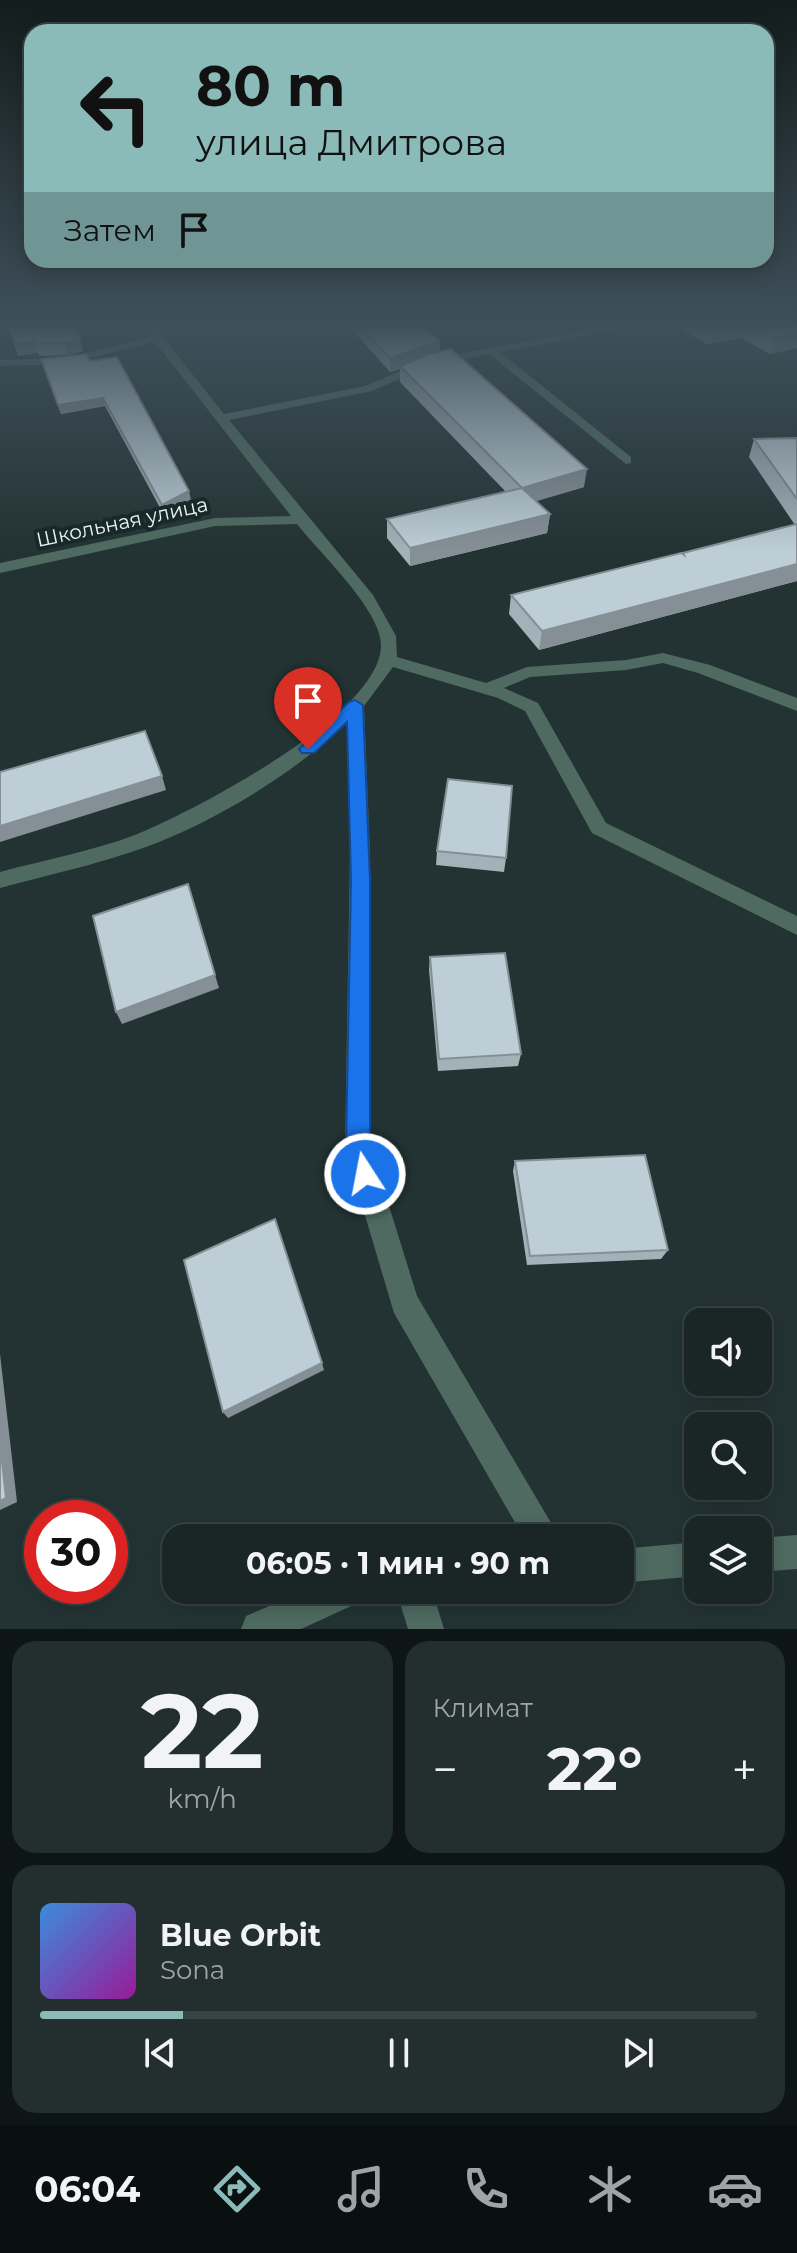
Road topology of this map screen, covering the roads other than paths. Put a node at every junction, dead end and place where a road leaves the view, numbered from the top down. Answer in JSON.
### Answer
{"nodes":[{"id":1,"x":206,"y":399,"type":"edge"},
{"id":2,"x":317,"y":399,"type":"edge"},
{"id":3,"x":551,"y":399,"type":"edge"},
{"id":4,"x":221,"y":418,"type":"junction"},
{"id":5,"x":626,"y":460,"type":"dead end"},
{"id":6,"x":301,"y":520,"type":"junction"},
{"id":7,"x":0,"y":568,"type":"edge"},
{"id":8,"x":389,"y":660,"type":"junction"},
{"id":9,"x":487,"y":689,"type":"junction"},
{"id":10,"x":355,"y":705,"type":"junction"},
{"id":11,"x":797,"y":705,"type":"edge"},
{"id":12,"x":0,"y":880,"type":"edge"},
{"id":13,"x":797,"y":926,"type":"edge"},
{"id":14,"x":535,"y":1524,"type":"edge"},
{"id":15,"x":797,"y":1552,"type":"edge"},
{"id":16,"x":772,"y":1554,"type":"edge"},
{"id":17,"x":684,"y":1560,"type":"edge"},
{"id":18,"x":634,"y":1565,"type":"edge"},
{"id":19,"x":316,"y":1604,"type":"edge"},
{"id":20,"x":418,"y":1604,"type":"edge"},
{"id":21,"x":259,"y":1629,"type":"edge"},
{"id":22,"x":426,"y":1629,"type":"edge"}],
"edges":[{"from":1,"to":4,"type":"street"},
{"from":2,"to":4,"type":"street"},
{"from":3,"to":5,"type":"street"},
{"from":4,"to":6,"type":"street"},
{"from":6,"to":7,"type":"street","name":"Школьная улица"},
{"from":6,"to":8,"type":"street"},
{"from":8,"to":9,"type":"street"},
{"from":8,"to":10,"type":"street"},
{"from":9,"to":11,"type":"street"},
{"from":9,"to":13,"type":"street"},
{"from":10,"to":12,"type":"street"},
{"from":10,"to":14,"type":"street"},
{"from":15,"to":16,"type":"street"},
{"from":17,"to":18,"type":"street"},
{"from":19,"to":21,"type":"street"},
{"from":20,"to":22,"type":"street"}]}
